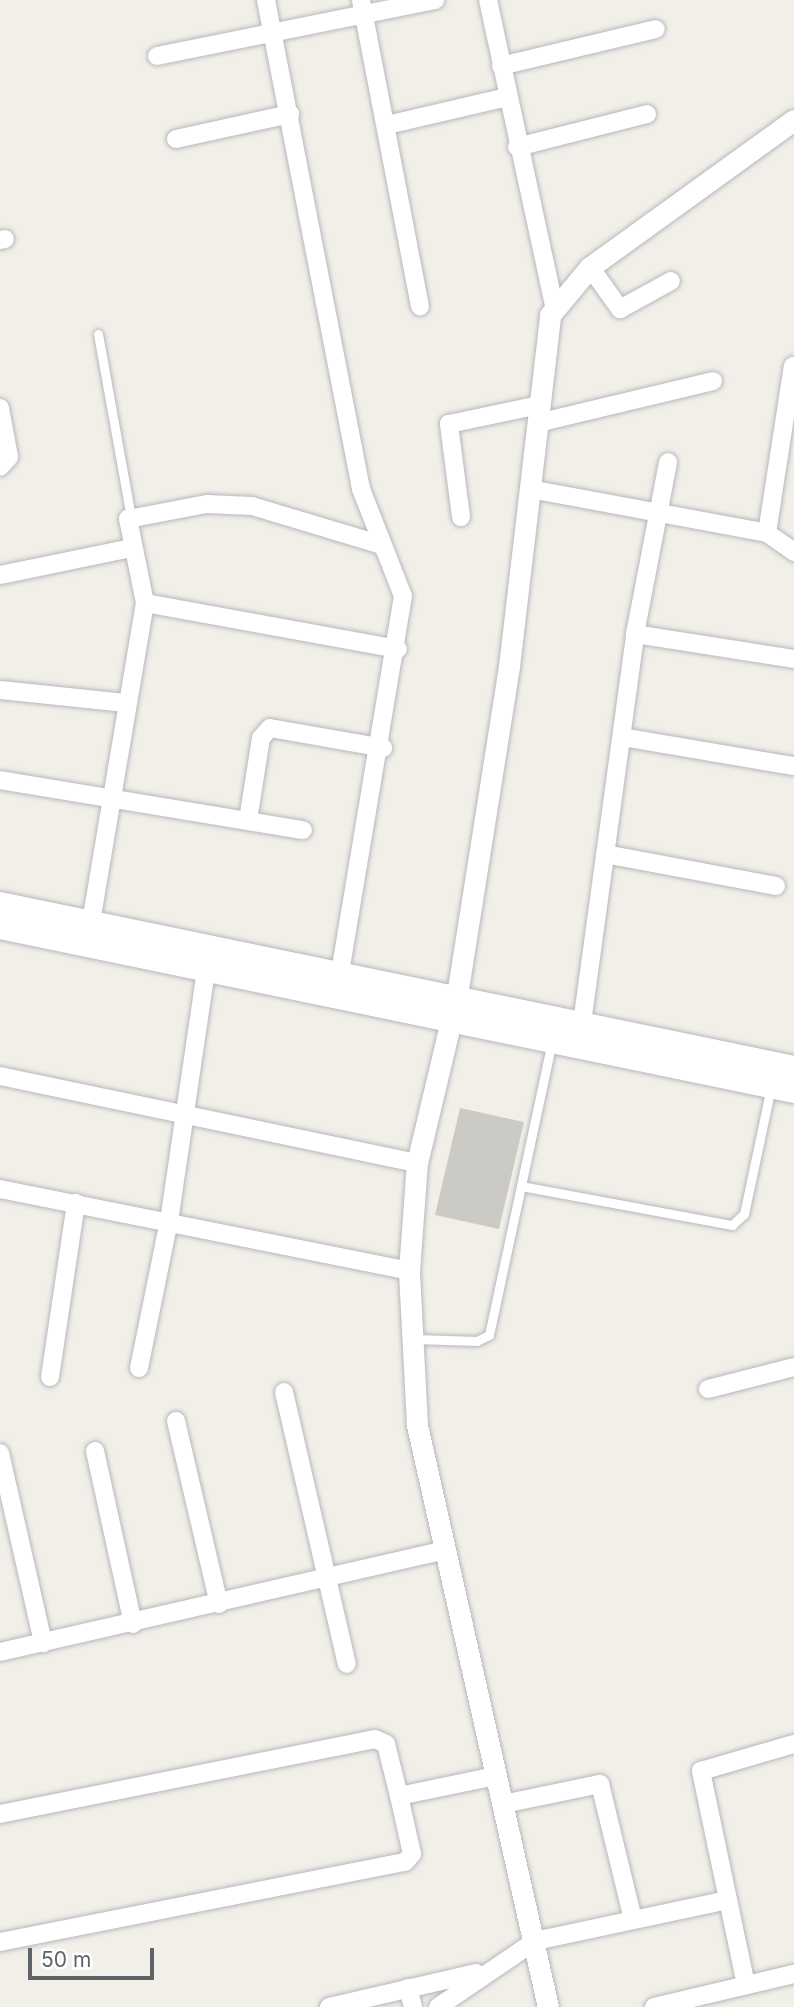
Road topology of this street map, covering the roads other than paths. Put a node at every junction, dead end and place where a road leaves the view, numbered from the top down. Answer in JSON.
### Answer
{"nodes":[{"id":1,"x":267,"y":0,"type":"edge"},
{"id":2,"x":435,"y":0,"type":"edge"},
{"id":3,"x":488,"y":0,"type":"edge"},
{"id":4,"x":363,"y":8,"type":"edge"},
{"id":5,"x":656,"y":29,"type":"dead end"},
{"id":6,"x":274,"y":33,"type":"junction"},
{"id":7,"x":156,"y":56,"type":"dead end"},
{"id":8,"x":501,"y":66,"type":"junction"},
{"id":9,"x":507,"y":97,"type":"junction"},
{"id":10,"x":290,"y":114,"type":"junction"},
{"id":11,"x":647,"y":114,"type":"dead end"},
{"id":12,"x":794,"y":120,"type":"edge"},
{"id":13,"x":387,"y":125,"type":"junction"},
{"id":14,"x":176,"y":139,"type":"dead end"},
{"id":15,"x":517,"y":147,"type":"junction"},
{"id":16,"x":590,"y":267,"type":"junction"},
{"id":17,"x":671,"y":281,"type":"dead end"},
{"id":18,"x":554,"y":304,"type":"junction"},
{"id":19,"x":421,"y":306,"type":"dead end"},
{"id":20,"x":98,"y":334,"type":"dead end"},
{"id":21,"x":793,"y":366,"type":"edge"},
{"id":22,"x":713,"y":382,"type":"dead end"},
{"id":23,"x":0,"y":408,"type":"edge"},
{"id":24,"x":539,"y":414,"type":"junction"},
{"id":25,"x":668,"y":462,"type":"dead end"},
{"id":26,"x":0,"y":467,"type":"edge"},
{"id":27,"x":530,"y":489,"type":"junction"},
{"id":28,"x":657,"y":514,"type":"junction"},
{"id":29,"x":461,"y":517,"type":"dead end"},
{"id":30,"x":131,"y":518,"type":"junction"},
{"id":31,"x":767,"y":533,"type":"junction"},
{"id":32,"x":383,"y":545,"type":"junction"},
{"id":33,"x":132,"y":548,"type":"junction"},
{"id":34,"x":794,"y":552,"type":"edge"},
{"id":35,"x":0,"y":575,"type":"edge"},
{"id":36,"x":145,"y":603,"type":"junction"},
{"id":37,"x":635,"y":634,"type":"junction"},
{"id":38,"x":398,"y":649,"type":"junction"},
{"id":39,"x":794,"y":659,"type":"edge"},
{"id":40,"x":0,"y":690,"type":"edge"},
{"id":41,"x":126,"y":703,"type":"junction"},
{"id":42,"x":621,"y":737,"type":"junction"},
{"id":43,"x":383,"y":748,"type":"junction"},
{"id":44,"x":794,"y":766,"type":"edge"},
{"id":45,"x":0,"y":780,"type":"edge"},
{"id":46,"x":112,"y":794,"type":"junction"},
{"id":47,"x":248,"y":820,"type":"junction"},
{"id":48,"x":303,"y":830,"type":"dead end"},
{"id":49,"x":605,"y":854,"type":"junction"},
{"id":50,"x":776,"y":886,"type":"dead end"},
{"id":51,"x":0,"y":904,"type":"edge"},
{"id":52,"x":91,"y":922,"type":"junction"},
{"id":53,"x":0,"y":927,"type":"edge"},
{"id":54,"x":206,"y":969,"type":"junction"},
{"id":55,"x":340,"y":973,"type":"junction"},
{"id":56,"x":454,"y":1006,"type":"junction"},
{"id":57,"x":582,"y":1023,"type":"junction"},
{"id":58,"x":553,"y":1040,"type":"junction"},
{"id":59,"x":794,"y":1068,"type":"edge"},
{"id":60,"x":0,"y":1076,"type":"edge"},
{"id":61,"x":782,"y":1088,"type":"edge"},
{"id":62,"x":184,"y":1117,"type":"junction"},
{"id":63,"x":417,"y":1163,"type":"junction"},
{"id":64,"x":521,"y":1186,"type":"junction"},
{"id":65,"x":0,"y":1189,"type":"edge"},
{"id":66,"x":76,"y":1203,"type":"junction"},
{"id":67,"x":169,"y":1221,"type":"junction"},
{"id":68,"x":409,"y":1271,"type":"junction"},
{"id":69,"x":415,"y":1339,"type":"junction"},
{"id":70,"x":794,"y":1367,"type":"edge"},
{"id":71,"x":139,"y":1368,"type":"dead end"},
{"id":72,"x":50,"y":1377,"type":"dead end"},
{"id":73,"x":708,"y":1389,"type":"dead end"},
{"id":74,"x":284,"y":1392,"type":"dead end"},
{"id":75,"x":176,"y":1421,"type":"dead end"},
{"id":76,"x":95,"y":1451,"type":"dead end"},
{"id":77,"x":0,"y":1453,"type":"edge"},
{"id":78,"x":444,"y":1550,"type":"junction"},
{"id":79,"x":326,"y":1579,"type":"junction"},
{"id":80,"x":219,"y":1604,"type":"junction"},
{"id":81,"x":133,"y":1624,"type":"junction"},
{"id":82,"x":43,"y":1643,"type":"junction"},
{"id":83,"x":0,"y":1651,"type":"edge"},
{"id":84,"x":347,"y":1664,"type":"dead end"},
{"id":85,"x":794,"y":1744,"type":"edge"},
{"id":86,"x":496,"y":1776,"type":"junction"},
{"id":87,"x":399,"y":1796,"type":"junction"},
{"id":88,"x":503,"y":1804,"type":"junction"},
{"id":89,"x":0,"y":1814,"type":"edge"},
{"id":90,"x":728,"y":1900,"type":"junction"},
{"id":91,"x":633,"y":1919,"type":"junction"},
{"id":92,"x":535,"y":1941,"type":"junction"},
{"id":93,"x":0,"y":1942,"type":"edge"},
{"id":94,"x":481,"y":1972,"type":"junction"},
{"id":95,"x":794,"y":1974,"type":"edge"},
{"id":96,"x":746,"y":1985,"type":"junction"},
{"id":97,"x":408,"y":1988,"type":"junction"},
{"id":98,"x":329,"y":2007,"type":"edge"},
{"id":99,"x":413,"y":2007,"type":"edge"},
{"id":100,"x":438,"y":2007,"type":"edge"},
{"id":101,"x":548,"y":2007,"type":"edge"},
{"id":102,"x":654,"y":2007,"type":"edge"}],
"edges":[{"from":1,"to":6,"type":"street"},
{"from":2,"to":4,"type":"street"},
{"from":3,"to":8,"type":"street"},
{"from":4,"to":6,"type":"street"},
{"from":4,"to":13,"type":"street"},
{"from":5,"to":8,"type":"street"},
{"from":6,"to":7,"type":"street"},
{"from":6,"to":10,"type":"street"},
{"from":8,"to":9,"type":"street"},
{"from":9,"to":13,"type":"street"},
{"from":9,"to":15,"type":"street"},
{"from":10,"to":14,"type":"street"},
{"from":10,"to":32,"type":"street"},
{"from":11,"to":15,"type":"street"},
{"from":12,"to":16,"type":"street"},
{"from":13,"to":19,"type":"street"},
{"from":15,"to":18,"type":"street"},
{"from":16,"to":17,"type":"street"},
{"from":16,"to":18,"type":"street"},
{"from":18,"to":24,"type":"street"},
{"from":20,"to":30,"type":"lane"},
{"from":21,"to":31,"type":"street"},
{"from":22,"to":24,"type":"street"},
{"from":23,"to":26,"type":"street"},
{"from":24,"to":27,"type":"street"},
{"from":24,"to":29,"type":"street"},
{"from":25,"to":28,"type":"street"},
{"from":27,"to":28,"type":"street"},
{"from":27,"to":56,"type":"street"},
{"from":28,"to":31,"type":"street"},
{"from":28,"to":37,"type":"street"},
{"from":30,"to":32,"type":"street"},
{"from":30,"to":33,"type":"street"},
{"from":31,"to":34,"type":"street"},
{"from":32,"to":38,"type":"street"},
{"from":33,"to":35,"type":"street"},
{"from":33,"to":36,"type":"street"},
{"from":36,"to":38,"type":"street"},
{"from":36,"to":41,"type":"street"},
{"from":37,"to":39,"type":"street"},
{"from":37,"to":42,"type":"street"},
{"from":38,"to":43,"type":"street"},
{"from":40,"to":41,"type":"street"},
{"from":41,"to":46,"type":"street"},
{"from":42,"to":44,"type":"street"},
{"from":42,"to":49,"type":"street"},
{"from":43,"to":47,"type":"street"},
{"from":43,"to":55,"type":"street"},
{"from":45,"to":46,"type":"street"},
{"from":46,"to":47,"type":"street"},
{"from":46,"to":52,"type":"street"},
{"from":47,"to":48,"type":"street"},
{"from":49,"to":50,"type":"street"},
{"from":49,"to":57,"type":"street"},
{"from":51,"to":52,"type":"main road"},
{"from":52,"to":55,"type":"main road"},
{"from":53,"to":54,"type":"main road"},
{"from":54,"to":56,"type":"main road"},
{"from":54,"to":62,"type":"street"},
{"from":55,"to":56,"type":"main road"},
{"from":56,"to":57,"type":"main road"},
{"from":56,"to":58,"type":"main road"},
{"from":56,"to":63,"type":"street"},
{"from":57,"to":59,"type":"main road"},
{"from":58,"to":61,"type":"main road"},
{"from":58,"to":64,"type":"lane"},
{"from":60,"to":62,"type":"street"},
{"from":61,"to":64,"type":"lane"},
{"from":62,"to":63,"type":"street"},
{"from":62,"to":67,"type":"street"},
{"from":63,"to":68,"type":"street"},
{"from":64,"to":69,"type":"lane"},
{"from":65,"to":66,"type":"street"},
{"from":66,"to":67,"type":"street"},
{"from":66,"to":72,"type":"street"},
{"from":67,"to":68,"type":"street"},
{"from":67,"to":71,"type":"street"},
{"from":68,"to":69,"type":"street"},
{"from":69,"to":78,"type":"street"},
{"from":70,"to":73,"type":"street"},
{"from":74,"to":79,"type":"street"},
{"from":75,"to":80,"type":"street"},
{"from":76,"to":81,"type":"street"},
{"from":77,"to":82,"type":"street"},
{"from":78,"to":79,"type":"street"},
{"from":78,"to":86,"type":"street"},
{"from":79,"to":80,"type":"street"},
{"from":79,"to":84,"type":"street"},
{"from":80,"to":81,"type":"street"},
{"from":81,"to":82,"type":"street"},
{"from":82,"to":83,"type":"street"},
{"from":85,"to":90,"type":"street"},
{"from":86,"to":87,"type":"street"},
{"from":86,"to":88,"type":"street"},
{"from":87,"to":89,"type":"street"},
{"from":87,"to":93,"type":"street"},
{"from":88,"to":91,"type":"street"},
{"from":88,"to":92,"type":"street"},
{"from":90,"to":91,"type":"street"},
{"from":90,"to":96,"type":"street"},
{"from":91,"to":92,"type":"street"},
{"from":92,"to":94,"type":"street"},
{"from":92,"to":101,"type":"street"},
{"from":94,"to":97,"type":"street"},
{"from":94,"to":100,"type":"street"},
{"from":95,"to":96,"type":"street"},
{"from":96,"to":102,"type":"street"},
{"from":97,"to":98,"type":"street"},
{"from":97,"to":99,"type":"street"}]}
